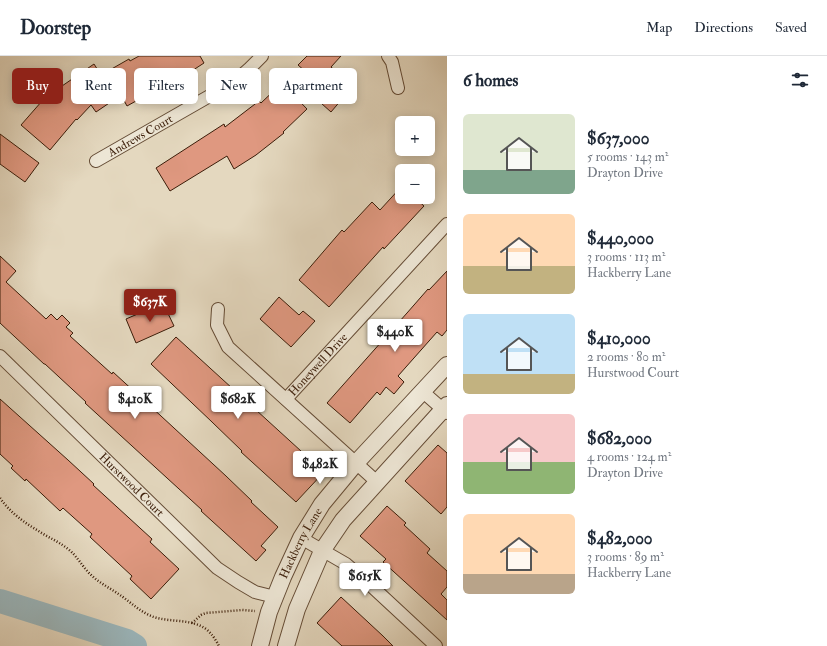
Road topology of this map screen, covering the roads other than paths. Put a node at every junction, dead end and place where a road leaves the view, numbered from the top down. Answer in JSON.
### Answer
{"nodes":[{"id":1,"x":262,"y":56,"type":"edge"},
{"id":2,"x":388,"y":56,"type":"edge"},
{"id":3,"x":398,"y":88,"type":"dead end"},
{"id":4,"x":96,"y":161,"type":"dead end"},
{"id":5,"x":447,"y":224,"type":"edge"},
{"id":6,"x":218,"y":309,"type":"dead end"},
{"id":7,"x":0,"y":356,"type":"edge"},
{"id":8,"x":447,"y":365,"type":"edge"},
{"id":9,"x":422,"y":391,"type":"junction"},
{"id":10,"x":286,"y":399,"type":"junction"},
{"id":11,"x":446,"y":409,"type":"edge"},
{"id":12,"x":356,"y":463,"type":"junction"},
{"id":13,"x":377,"y":482,"type":"junction"},
{"id":14,"x":301,"y":538,"type":"junction"},
{"id":15,"x":322,"y":550,"type":"junction"},
{"id":16,"x":275,"y":597,"type":"junction"},
{"id":17,"x":260,"y":646,"type":"edge"},
{"id":18,"x":286,"y":646,"type":"edge"},
{"id":19,"x":436,"y":646,"type":"edge"}],
"edges":[{"from":1,"to":4,"type":"street","name":"Andrews Court"},
{"from":2,"to":3,"type":"street"},
{"from":5,"to":10,"type":"street","name":"Honeywell Drive"},
{"from":6,"to":10,"type":"street"},
{"from":7,"to":16,"type":"street","name":"Hurstwood Court"},
{"from":8,"to":9,"type":"street","name":"Hackberry Lane"},
{"from":9,"to":11,"type":"street"},
{"from":9,"to":12,"type":"street","name":"Hackberry Lane"},
{"from":10,"to":12,"type":"street"},
{"from":11,"to":13,"type":"street","name":"Hackberry Lane"},
{"from":12,"to":13,"type":"street"},
{"from":12,"to":14,"type":"street","name":"Hackberry Lane"},
{"from":13,"to":15,"type":"street","name":"Hackberry Lane"},
{"from":14,"to":15,"type":"street"},
{"from":14,"to":16,"type":"street","name":"Hackberry Lane"},
{"from":15,"to":18,"type":"street","name":"Hackberry Lane"},
{"from":15,"to":19,"type":"street"},
{"from":16,"to":17,"type":"street","name":"Hackberry Lane"}]}
